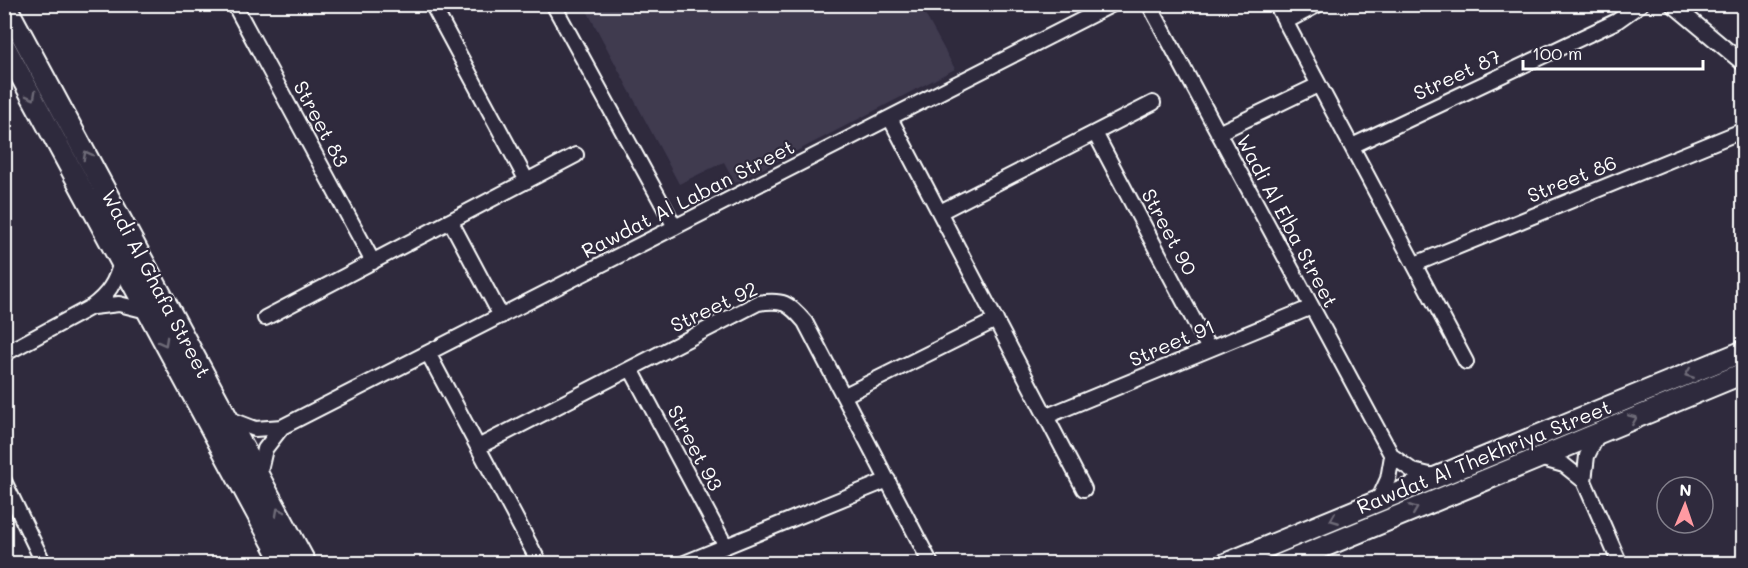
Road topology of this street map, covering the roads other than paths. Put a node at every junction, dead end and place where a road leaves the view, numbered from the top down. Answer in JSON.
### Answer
{"nodes":[{"id":1,"x":5,"y":4,"type":"edge"},
{"id":2,"x":234,"y":4,"type":"edge"},
{"id":3,"x":432,"y":4,"type":"edge"},
{"id":4,"x":553,"y":4,"type":"edge"},
{"id":5,"x":1113,"y":4,"type":"edge"},
{"id":6,"x":1149,"y":4,"type":"edge"},
{"id":7,"x":1276,"y":4,"type":"edge"},
{"id":8,"x":1319,"y":4,"type":"edge"},
{"id":9,"x":1641,"y":4,"type":"edge"},
{"id":10,"x":1672,"y":4,"type":"edge"},
{"id":11,"x":1285,"y":22,"type":"junction"},
{"id":12,"x":4,"y":45,"type":"edge"},
{"id":13,"x":1743,"y":64,"type":"edge"},
{"id":14,"x":1318,"y":85,"type":"junction"},
{"id":15,"x":1154,"y":103,"type":"dead end"},
{"id":16,"x":890,"y":118,"type":"junction"},
{"id":17,"x":1743,"y":130,"type":"edge"},
{"id":18,"x":1095,"y":133,"type":"junction"},
{"id":19,"x":1218,"y":133,"type":"junction"},
{"id":20,"x":1352,"y":146,"type":"junction"},
{"id":21,"x":576,"y":155,"type":"dead end"},
{"id":22,"x":526,"y":181,"type":"junction"},
{"id":23,"x":940,"y":212,"type":"junction"},
{"id":24,"x":451,"y":222,"type":"junction"},
{"id":25,"x":675,"y":226,"type":"junction"},
{"id":26,"x":120,"y":261,"type":"junction"},
{"id":27,"x":374,"y":262,"type":"junction"},
{"id":28,"x":1415,"y":264,"type":"junction"},
{"id":29,"x":91,"y":307,"type":"junction"},
{"id":30,"x":1312,"y":307,"type":"junction"},
{"id":31,"x":147,"y":311,"type":"junction"},
{"id":32,"x":501,"y":316,"type":"junction"},
{"id":33,"x":265,"y":318,"type":"dead end"},
{"id":34,"x":996,"y":320,"type":"junction"},
{"id":35,"x":1209,"y":349,"type":"junction"},
{"id":36,"x":1743,"y":351,"type":"edge"},
{"id":37,"x":428,"y":353,"type":"junction"},
{"id":38,"x":4,"y":354,"type":"edge"},
{"id":39,"x":1466,"y":362,"type":"dead end"},
{"id":40,"x":631,"y":369,"type":"junction"},
{"id":41,"x":1743,"y":373,"type":"edge"},
{"id":42,"x":845,"y":395,"type":"junction"},
{"id":43,"x":1047,"y":416,"type":"junction"},
{"id":44,"x":229,"y":419,"type":"junction"},
{"id":45,"x":282,"y":428,"type":"junction"},
{"id":46,"x":1598,"y":434,"type":"junction"},
{"id":47,"x":477,"y":447,"type":"junction"},
{"id":48,"x":1392,"y":456,"type":"junction"},
{"id":49,"x":1538,"y":458,"type":"junction"},
{"id":50,"x":259,"y":475,"type":"junction"},
{"id":51,"x":1438,"y":477,"type":"junction"},
{"id":52,"x":888,"y":480,"type":"junction"},
{"id":53,"x":4,"y":481,"type":"edge"},
{"id":54,"x":1584,"y":481,"type":"junction"},
{"id":55,"x":1084,"y":489,"type":"dead end"},
{"id":56,"x":1378,"y":501,"type":"junction"},
{"id":57,"x":725,"y":545,"type":"junction"},
{"id":58,"x":44,"y":564,"type":"edge"},
{"id":59,"x":284,"y":564,"type":"edge"},
{"id":60,"x":306,"y":564,"type":"edge"},
{"id":61,"x":540,"y":564,"type":"edge"},
{"id":62,"x":682,"y":564,"type":"edge"},
{"id":63,"x":932,"y":564,"type":"edge"},
{"id":64,"x":1225,"y":564,"type":"edge"},
{"id":65,"x":1282,"y":564,"type":"edge"},
{"id":66,"x":1620,"y":564,"type":"edge"}],
"edges":[{"from":44,"to":1,"type":"street","name":"Wadi Al Ghafa Street","one_way":true},
{"from":2,"to":27,"type":"street","name":"Street 83"},
{"from":3,"to":22,"type":"street"},
{"from":4,"to":25,"type":"street"},
{"from":5,"to":16,"type":"street","name":"Rawdat Al Laban Street"},
{"from":6,"to":19,"type":"street","name":"Wadi Al Elba Street"},
{"from":7,"to":11,"type":"street"},
{"from":8,"to":11,"type":"street"},
{"from":9,"to":20,"type":"street","name":"Street 87"},
{"from":10,"to":13,"type":"street"},
{"from":11,"to":14,"type":"street"},
{"from":12,"to":26,"type":"street","name":"Wadi Al Ghafa Street","one_way":true},
{"from":14,"to":19,"type":"street"},
{"from":14,"to":20,"type":"street"},
{"from":15,"to":18,"type":"street"},
{"from":16,"to":23,"type":"street"},
{"from":16,"to":25,"type":"street","name":"Rawdat Al Laban Street"},
{"from":17,"to":28,"type":"street","name":"Street 86"},
{"from":18,"to":23,"type":"street"},
{"from":18,"to":35,"type":"street","name":"Street 90"},
{"from":19,"to":30,"type":"street","name":"Wadi Al Elba Street"},
{"from":20,"to":28,"type":"street"},
{"from":21,"to":22,"type":"street"},
{"from":22,"to":24,"type":"street"},
{"from":23,"to":34,"type":"street"},
{"from":24,"to":27,"type":"street"},
{"from":24,"to":32,"type":"street"},
{"from":25,"to":32,"type":"street","name":"Rawdat Al Laban Street"},
{"from":26,"to":29,"type":"street"},
{"from":26,"to":31,"type":"street","name":"Wadi Al Ghafa Street"},
{"from":27,"to":33,"type":"street"},
{"from":28,"to":39,"type":"street"},
{"from":29,"to":31,"type":"street"},
{"from":29,"to":38,"type":"street"},
{"from":30,"to":35,"type":"street","name":"Street 91"},
{"from":30,"to":48,"type":"street","name":"Wadi Al Elba Street"},
{"from":31,"to":59,"type":"street","name":"Wadi Al Ghafa Street","one_way":true},
{"from":32,"to":37,"type":"street","name":"Rawdat Al Laban Street"},
{"from":34,"to":42,"type":"street"},
{"from":34,"to":43,"type":"street"},
{"from":35,"to":43,"type":"street","name":"Street 91"},
{"from":36,"to":51,"type":"street","name":"Rawdat Al Thekhriya Street","one_way":true},
{"from":37,"to":45,"type":"street","name":"Rawdat Al Laban Street"},
{"from":37,"to":47,"type":"street"},
{"from":40,"to":42,"type":"street","name":"Street 92"},
{"from":40,"to":47,"type":"street","name":"Street 92"},
{"from":40,"to":57,"type":"street","name":"Street 93"},
{"from":46,"to":41,"type":"street","name":"Rawdat Al Thekhriya Street","one_way":true},
{"from":42,"to":52,"type":"street","name":"Street 92"},
{"from":43,"to":55,"type":"street"},
{"from":44,"to":45,"type":"street","name":"Rawdat Al Laban Street"},
{"from":44,"to":50,"type":"street","name":"Wadi Al Ghafa Street"},
{"from":45,"to":50,"type":"street","name":"Rawdat Al Laban Street"},
{"from":46,"to":49,"type":"street","name":"Rawdat Al Thekhriya Street"},
{"from":46,"to":54,"type":"street"},
{"from":47,"to":61,"type":"street"},
{"from":48,"to":51,"type":"street","name":"Wadi Al Elba Street"},
{"from":48,"to":56,"type":"street"},
{"from":49,"to":54,"type":"street"},
{"from":65,"to":49,"type":"street","name":"Rawdat Al Thekhriya Street","one_way":true},
{"from":60,"to":50,"type":"street","name":"Wadi Al Ghafa Street","one_way":true},
{"from":51,"to":56,"type":"street","name":"Rawdat Al Thekhriya Street"},
{"from":52,"to":57,"type":"street"},
{"from":52,"to":63,"type":"street","name":"Street 92"},
{"from":53,"to":58,"type":"street"},
{"from":54,"to":66,"type":"street"},
{"from":56,"to":64,"type":"street","name":"Rawdat Al Thekhriya Street","one_way":true},
{"from":57,"to":62,"type":"street"}]}
